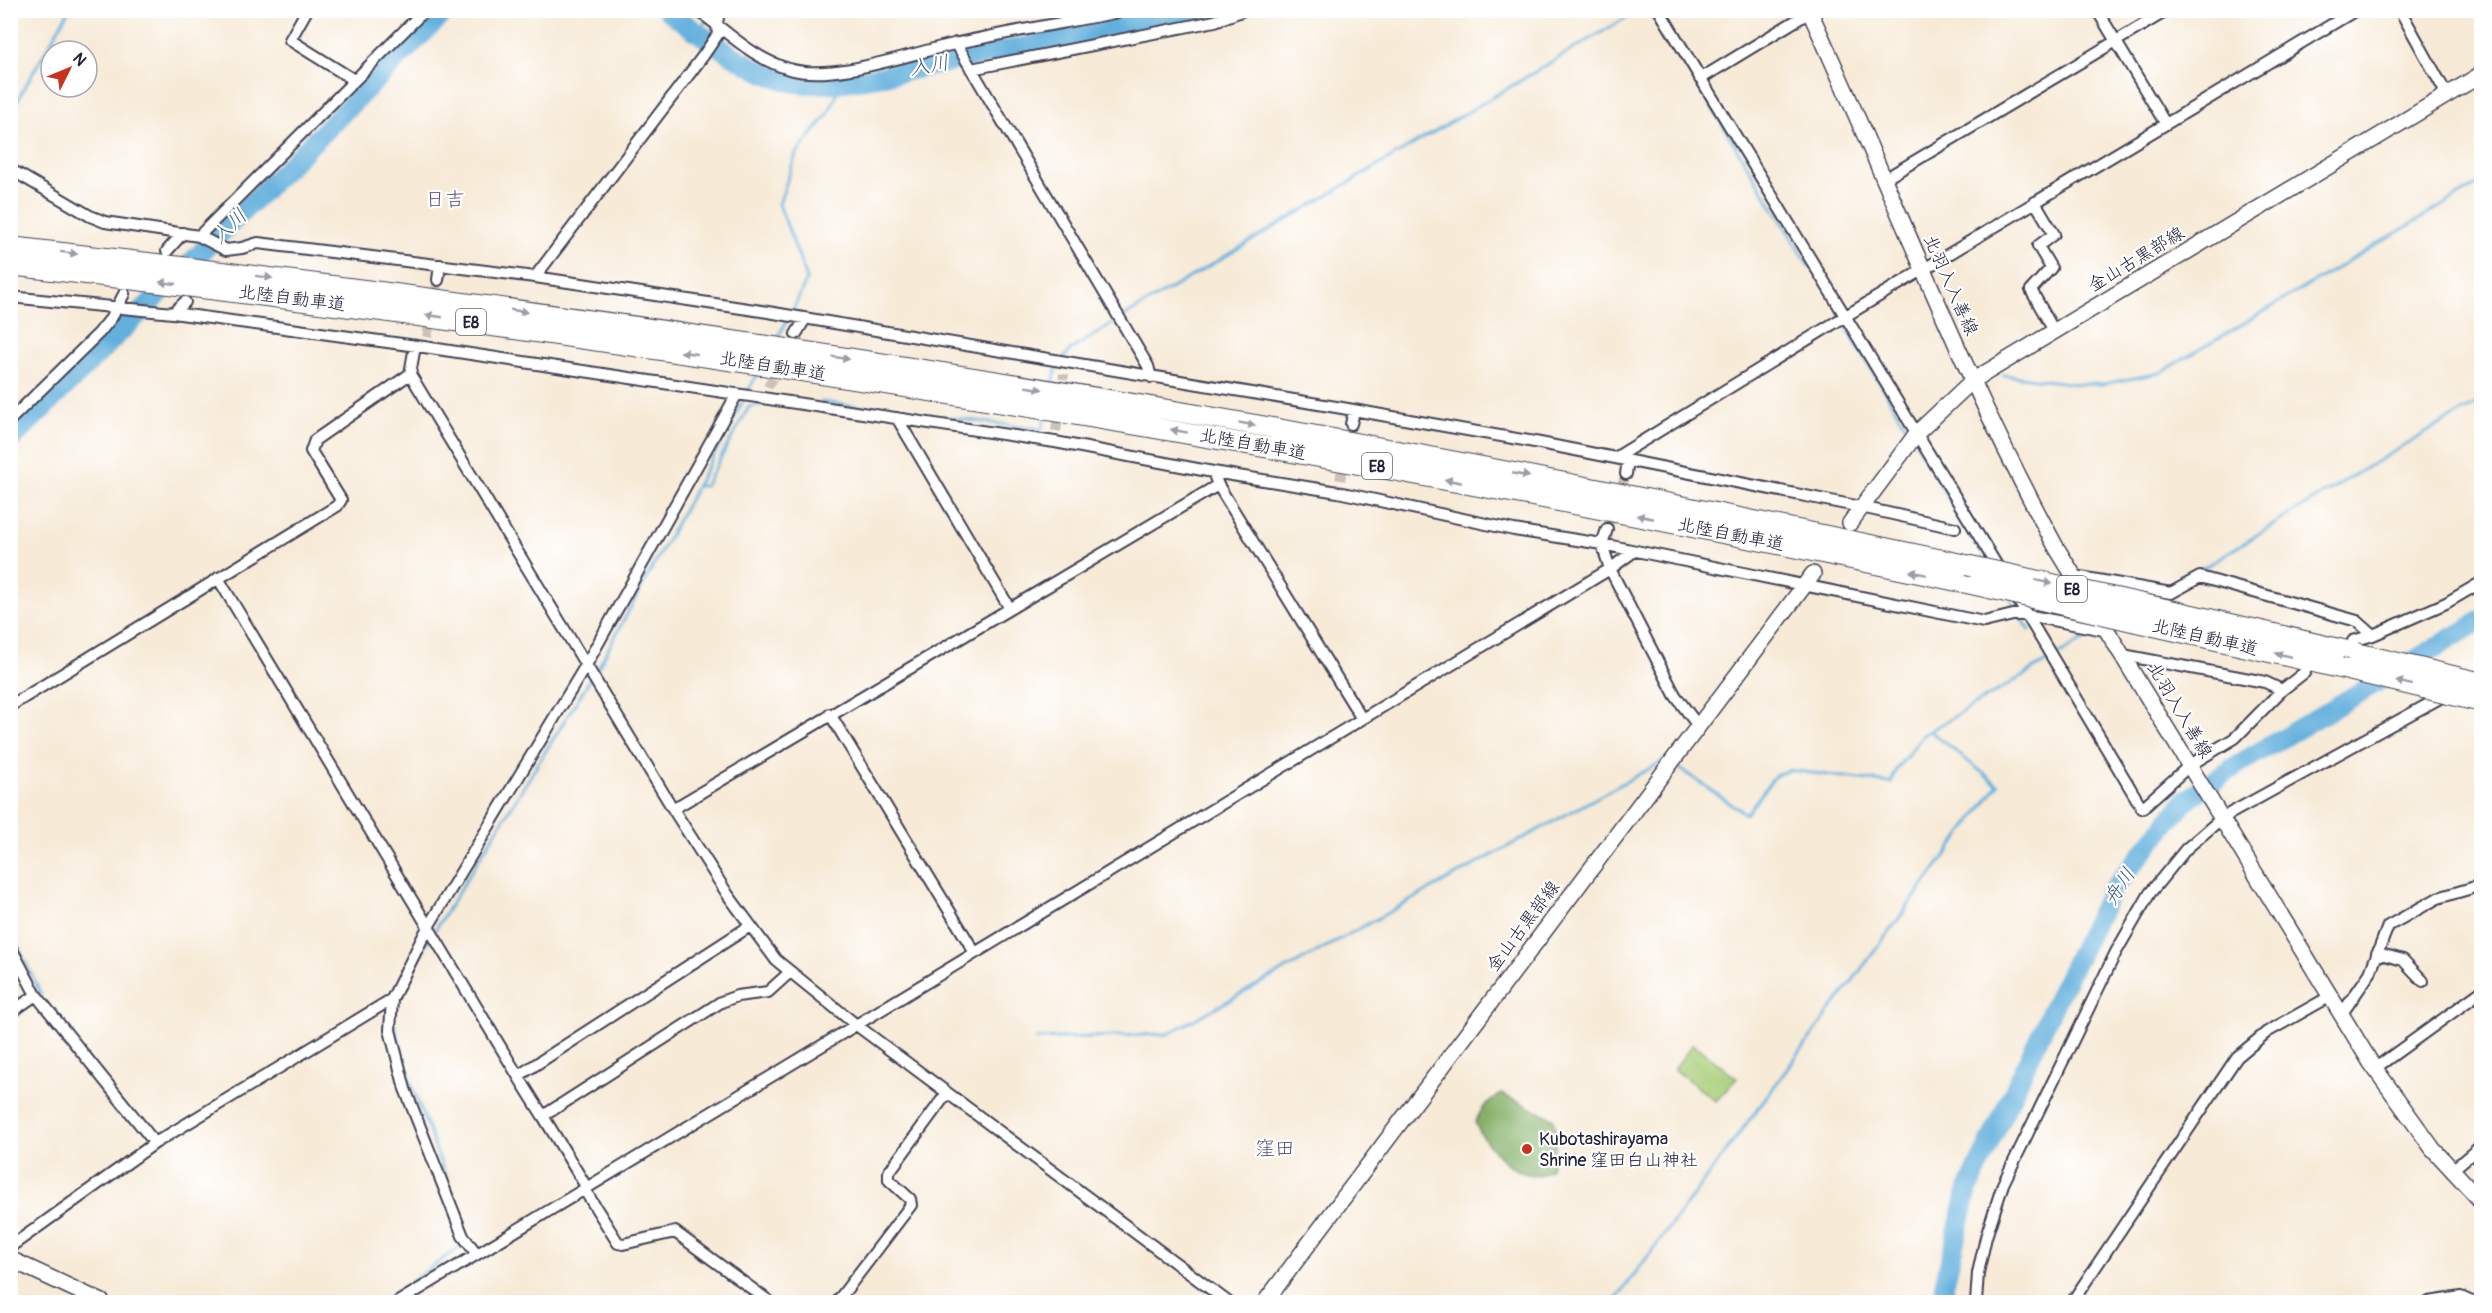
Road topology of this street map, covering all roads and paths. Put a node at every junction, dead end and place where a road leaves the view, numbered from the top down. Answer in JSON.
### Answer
{"nodes":[{"id":1,"x":307,"y":10,"type":"edge"},
{"id":2,"x":425,"y":10,"type":"edge"},
{"id":3,"x":697,"y":10,"type":"edge"},
{"id":4,"x":719,"y":10,"type":"edge"},
{"id":5,"x":1129,"y":10,"type":"edge"},
{"id":6,"x":1244,"y":10,"type":"edge"},
{"id":7,"x":1659,"y":10,"type":"edge"},
{"id":8,"x":2097,"y":10,"type":"edge"},
{"id":9,"x":2168,"y":10,"type":"edge"},
{"id":10,"x":2356,"y":10,"type":"edge"},
{"id":11,"x":2400,"y":10,"type":"edge"},
{"id":12,"x":1809,"y":11,"type":"edge"},
{"id":13,"x":717,"y":29,"type":"junction"},
{"id":14,"x":2116,"y":42,"type":"junction"},
{"id":15,"x":956,"y":44,"type":"junction"},
{"id":16,"x":971,"y":69,"type":"junction"},
{"id":17,"x":2481,"y":74,"type":"edge"},
{"id":18,"x":1700,"y":79,"type":"junction"},
{"id":19,"x":354,"y":81,"type":"junction"},
{"id":20,"x":2447,"y":95,"type":"junction"},
{"id":21,"x":2165,"y":123,"type":"junction"},
{"id":22,"x":10,"y":169,"type":"edge"},
{"id":23,"x":1883,"y":180,"type":"junction"},
{"id":24,"x":2035,"y":202,"type":"junction"},
{"id":25,"x":183,"y":233,"type":"junction"},
{"id":26,"x":199,"y":236,"type":"junction"},
{"id":27,"x":10,"y":247,"type":"edge"},
{"id":28,"x":233,"y":250,"type":"junction"},
{"id":29,"x":163,"y":257,"type":"junction"},
{"id":30,"x":226,"y":259,"type":"dead end"},
{"id":31,"x":10,"y":265,"type":"edge"},
{"id":32,"x":440,"y":265,"type":"junction"},
{"id":33,"x":1923,"y":269,"type":"junction"},
{"id":34,"x":535,"y":277,"type":"junction"},
{"id":35,"x":438,"y":280,"type":"tunnel mouth"},
{"id":36,"x":124,"y":294,"type":"dead end"},
{"id":37,"x":189,"y":294,"type":"junction"},
{"id":38,"x":10,"y":297,"type":"edge"},
{"id":39,"x":116,"y":308,"type":"junction"},
{"id":40,"x":173,"y":313,"type":"junction"},
{"id":41,"x":1844,"y":317,"type":"junction"},
{"id":42,"x":805,"y":319,"type":"junction"},
{"id":43,"x":2054,"y":332,"type":"junction"},
{"id":44,"x":422,"y":343,"type":"junction"},
{"id":45,"x":785,"y":349,"type":"junction"},
{"id":46,"x":751,"y":353,"type":"junction"},
{"id":47,"x":410,"y":374,"type":"junction"},
{"id":48,"x":1150,"y":377,"type":"junction"},
{"id":49,"x":1972,"y":381,"type":"junction"},
{"id":50,"x":768,"y":387,"type":"tunnel mouth"},
{"id":51,"x":736,"y":394,"type":"junction"},
{"id":52,"x":763,"y":398,"type":"junction"},
{"id":53,"x":1354,"y":411,"type":"junction"},
{"id":54,"x":897,"y":418,"type":"junction"},
{"id":55,"x":10,"y":420,"type":"edge"},
{"id":56,"x":1351,"y":424,"type":"tunnel mouth"},
{"id":57,"x":1917,"y":434,"type":"junction"},
{"id":58,"x":1615,"y":458,"type":"junction"},
{"id":59,"x":1628,"y":460,"type":"junction"},
{"id":60,"x":1213,"y":472,"type":"junction"},
{"id":61,"x":1626,"y":474,"type":"tunnel mouth"},
{"id":62,"x":1340,"y":480,"type":"tunnel mouth"},
{"id":63,"x":1218,"y":485,"type":"junction"},
{"id":64,"x":1338,"y":492,"type":"junction"},
{"id":65,"x":1861,"y":507,"type":"junction"},
{"id":66,"x":1850,"y":523,"type":"dead end"},
{"id":67,"x":1955,"y":528,"type":"dead end"},
{"id":68,"x":1607,"y":529,"type":"tunnel mouth"},
{"id":69,"x":1602,"y":544,"type":"junction"},
{"id":70,"x":1633,"y":552,"type":"junction"},
{"id":71,"x":1610,"y":569,"type":"junction"},
{"id":72,"x":2075,"y":576,"type":"junction"},
{"id":73,"x":218,"y":578,"type":"junction"},
{"id":74,"x":1808,"y":579,"type":"junction"},
{"id":75,"x":2481,"y":582,"type":"edge"},
{"id":76,"x":1009,"y":607,"type":"junction"},
{"id":77,"x":2026,"y":615,"type":"junction"},
{"id":78,"x":2109,"y":631,"type":"junction"},
{"id":79,"x":2373,"y":635,"type":"junction"},
{"id":80,"x":2355,"y":647,"type":"junction"},
{"id":81,"x":2123,"y":655,"type":"junction"},
{"id":82,"x":586,"y":665,"type":"junction"},
{"id":83,"x":2305,"y":672,"type":"dead end"},
{"id":84,"x":2481,"y":675,"type":"edge"},
{"id":85,"x":2481,"y":683,"type":"edge"},
{"id":86,"x":2282,"y":690,"type":"junction"},
{"id":87,"x":2481,"y":702,"type":"edge"},
{"id":88,"x":10,"y":706,"type":"edge"},
{"id":89,"x":830,"y":714,"type":"junction"},
{"id":90,"x":1362,"y":719,"type":"junction"},
{"id":91,"x":1698,"y":726,"type":"junction"},
{"id":92,"x":2191,"y":767,"type":"junction"},
{"id":93,"x":673,"y":808,"type":"junction"},
{"id":94,"x":2222,"y":818,"type":"junction"},
{"id":95,"x":2481,"y":885,"type":"edge"},
{"id":96,"x":750,"y":926,"type":"junction"},
{"id":97,"x":428,"y":927,"type":"junction"},
{"id":98,"x":10,"y":946,"type":"edge"},
{"id":99,"x":975,"y":952,"type":"junction"},
{"id":100,"x":2377,"y":953,"type":"junction"},
{"id":101,"x":789,"y":973,"type":"junction"},
{"id":102,"x":2423,"y":981,"type":"dead end"},
{"id":103,"x":2481,"y":991,"type":"edge"},
{"id":104,"x":36,"y":995,"type":"junction"},
{"id":105,"x":2329,"y":997,"type":"junction"},
{"id":106,"x":392,"y":999,"type":"junction"},
{"id":107,"x":10,"y":1013,"type":"edge"},
{"id":108,"x":2341,"y":1015,"type":"junction"},
{"id":109,"x":855,"y":1024,"type":"junction"},
{"id":110,"x":2374,"y":1069,"type":"junction"},
{"id":111,"x":518,"y":1076,"type":"junction"},
{"id":112,"x":947,"y":1093,"type":"junction"},
{"id":113,"x":543,"y":1116,"type":"junction"},
{"id":114,"x":155,"y":1143,"type":"junction"},
{"id":115,"x":2481,"y":1145,"type":"edge"},
{"id":116,"x":2451,"y":1171,"type":"junction"},
{"id":117,"x":586,"y":1188,"type":"junction"},
{"id":118,"x":2481,"y":1202,"type":"edge"},
{"id":119,"x":10,"y":1247,"type":"edge"},
{"id":120,"x":477,"y":1254,"type":"junction"},
{"id":121,"x":10,"y":1259,"type":"edge"},
{"id":122,"x":102,"y":1302,"type":"edge"},
{"id":123,"x":398,"y":1302,"type":"edge"},
{"id":124,"x":770,"y":1302,"type":"edge"},
{"id":125,"x":837,"y":1302,"type":"edge"},
{"id":126,"x":1227,"y":1302,"type":"edge"},
{"id":127,"x":1265,"y":1302,"type":"edge"},
{"id":128,"x":1976,"y":1302,"type":"edge"},
{"id":129,"x":2072,"y":1302,"type":"edge"},
{"id":130,"x":2429,"y":1302,"type":"edge"},
{"id":131,"x":2472,"y":1302,"type":"edge"}],
"edges":[{"from":1,"to":19,"type":"street"},
{"from":2,"to":19,"type":"street"},
{"from":3,"to":13,"type":"street"},
{"from":4,"to":13,"type":"street"},
{"from":5,"to":15,"type":"street"},
{"from":6,"to":16,"type":"street"},
{"from":7,"to":18,"type":"street"},
{"from":8,"to":14,"type":"street"},
{"from":9,"to":14,"type":"street"},
{"from":10,"to":21,"type":"street"},
{"from":11,"to":20,"type":"street"},
{"from":12,"to":18,"type":"street"},
{"from":12,"to":23,"type":"main road","name":"北羽入入善線"},
{"from":13,"to":15,"type":"street"},
{"from":13,"to":34,"type":"street"},
{"from":14,"to":21,"type":"street"},
{"from":14,"to":23,"type":"street"},
{"from":15,"to":16,"type":"street"},
{"from":16,"to":48,"type":"street"},
{"from":17,"to":20,"type":"main road","name":"金山古黒部線"},
{"from":18,"to":41,"type":"street"},
{"from":19,"to":26,"type":"street"},
{"from":20,"to":43,"type":"main road","name":"金山古黒部線"},
{"from":21,"to":24,"type":"street"},
{"from":22,"to":25,"type":"street"},
{"from":23,"to":33,"type":"main road","name":"北羽入入善線"},
{"from":24,"to":33,"type":"street"},
{"from":24,"to":43,"type":"street"},
{"from":25,"to":26,"type":"street"},
{"from":25,"to":29,"type":"street"},
{"from":26,"to":28,"type":"street"},
{"from":27,"to":29,"type":"highway","name":"北陸自動車道","number":"E8","one_way":true},
{"from":28,"to":30,"type":"street"},
{"from":28,"to":32,"type":"street"},
{"from":29,"to":46,"type":"highway","name":"北陸自動車道","number":"E8","one_way":true},
{"from":37,"to":31,"type":"highway","name":"北陸自動車道","number":"E8","one_way":true},
{"from":32,"to":34,"type":"street"},
{"from":32,"to":35,"type":"street"},
{"from":33,"to":41,"type":"street"},
{"from":33,"to":49,"type":"main road","name":"北羽入入善線"},
{"from":34,"to":42,"type":"street"},
{"from":36,"to":39,"type":"street"},
{"from":37,"to":40,"type":"street"},
{"from":46,"to":37,"type":"highway","name":"北陸自動車道","number":"E8","one_way":true},
{"from":38,"to":39,"type":"street"},
{"from":39,"to":40,"type":"street"},
{"from":39,"to":55,"type":"street"},
{"from":40,"to":44,"type":"street"},
{"from":41,"to":57,"type":"street"},
{"from":41,"to":58,"type":"street"},
{"from":42,"to":45,"type":"street"},
{"from":42,"to":48,"type":"street"},
{"from":43,"to":49,"type":"main road","name":"金山古黒部線"},
{"from":44,"to":47,"type":"street"},
{"from":44,"to":51,"type":"street"},
{"from":45,"to":46,"type":"highway","name":"北陸自動車道","number":"E8"},
{"from":45,"to":80,"type":"highway","name":"北陸自動車道","number":"E8","one_way":true,"bridge":true},
{"from":87,"to":45,"type":"highway","name":"北陸自動車道","number":"E8","one_way":true,"bridge":true},
{"from":47,"to":73,"type":"street"},
{"from":47,"to":82,"type":"street"},
{"from":48,"to":53,"type":"street"},
{"from":49,"to":57,"type":"main road","name":"金山古黒部線"},
{"from":49,"to":72,"type":"main road","name":"北羽入入善線"},
{"from":50,"to":52,"type":"street"},
{"from":51,"to":52,"type":"street"},
{"from":51,"to":82,"type":"street"},
{"from":52,"to":54,"type":"street"},
{"from":53,"to":56,"type":"street"},
{"from":53,"to":58,"type":"street"},
{"from":54,"to":60,"type":"street"},
{"from":54,"to":76,"type":"street"},
{"from":57,"to":65,"type":"main road","name":"金山古黒部線"},
{"from":57,"to":77,"type":"street"},
{"from":58,"to":59,"type":"street"},
{"from":59,"to":61,"type":"street"},
{"from":59,"to":65,"type":"street"},
{"from":60,"to":63,"type":"street"},
{"from":60,"to":64,"type":"street"},
{"from":62,"to":64,"type":"street"},
{"from":63,"to":76,"type":"street"},
{"from":63,"to":90,"type":"street"},
{"from":64,"to":69,"type":"street"},
{"from":65,"to":66,"type":"main road","name":"金山古黒部線"},
{"from":65,"to":67,"type":"street"},
{"from":68,"to":69,"type":"street"},
{"from":69,"to":70,"type":"street"},
{"from":69,"to":71,"type":"street"},
{"from":70,"to":71,"type":"street"},
{"from":70,"to":74,"type":"street"},
{"from":71,"to":90,"type":"street"},
{"from":71,"to":91,"type":"street"},
{"from":72,"to":78,"type":"main road","name":"北羽入入善線"},
{"from":72,"to":79,"type":"street"},
{"from":73,"to":88,"type":"street"},
{"from":73,"to":97,"type":"street"},
{"from":74,"to":77,"type":"street"},
{"from":74,"to":91,"type":"main road","name":"金山古黒部線"},
{"from":75,"to":79,"type":"street"},
{"from":76,"to":89,"type":"street"},
{"from":77,"to":78,"type":"street"},
{"from":77,"to":92,"type":"street"},
{"from":78,"to":81,"type":"main road","name":"北羽入入善線"},
{"from":79,"to":80,"type":"street"},
{"from":80,"to":85,"type":"highway","name":"北陸自動車道","number":"E8","bridge":true},
{"from":81,"to":86,"type":"street"},
{"from":81,"to":92,"type":"main road","name":"北羽入入善線"},
{"from":82,"to":93,"type":"street"},
{"from":82,"to":97,"type":"street"},
{"from":83,"to":86,"type":"street"},
{"from":84,"to":94,"type":"street"},
{"from":86,"to":92,"type":"street"},
{"from":89,"to":93,"type":"street"},
{"from":89,"to":99,"type":"street"},
{"from":90,"to":99,"type":"street"},
{"from":91,"to":127,"type":"main road","name":"金山古黒部線"},
{"from":92,"to":94,"type":"main road","name":"北羽入入善線"},
{"from":93,"to":96,"type":"street"},
{"from":94,"to":105,"type":"main road","name":"北羽入入善線"},
{"from":94,"to":128,"type":"street"},
{"from":95,"to":100,"type":"street"},
{"from":96,"to":101,"type":"street"},
{"from":96,"to":111,"type":"street"},
{"from":97,"to":106,"type":"street"},
{"from":97,"to":111,"type":"street"},
{"from":98,"to":104,"type":"street"},
{"from":99,"to":109,"type":"street"},
{"from":100,"to":102,"type":"street"},
{"from":100,"to":108,"type":"street"},
{"from":101,"to":109,"type":"street"},
{"from":101,"to":113,"type":"street"},
{"from":103,"to":110,"type":"street"},
{"from":104,"to":107,"type":"street"},
{"from":104,"to":114,"type":"street"},
{"from":105,"to":108,"type":"main road","name":"北羽入入善線"},
{"from":105,"to":129,"type":"street"},
{"from":106,"to":114,"type":"street"},
{"from":106,"to":120,"type":"street"},
{"from":108,"to":110,"type":"main road","name":"北羽入入善線"},
{"from":109,"to":112,"type":"street"},
{"from":109,"to":117,"type":"street"},
{"from":110,"to":116,"type":"main road","name":"北羽入入善線"},
{"from":111,"to":113,"type":"street"},
{"from":112,"to":125,"type":"street"},
{"from":112,"to":126,"type":"street"},
{"from":113,"to":117,"type":"street"},
{"from":114,"to":119,"type":"street"},
{"from":115,"to":116,"type":"street"},
{"from":116,"to":118,"type":"main road","name":"北羽入入善線"},
{"from":117,"to":120,"type":"street"},
{"from":117,"to":124,"type":"street"},
{"from":120,"to":123,"type":"street"},
{"from":121,"to":122,"type":"main road"},
{"from":130,"to":131,"type":"street"}]}
